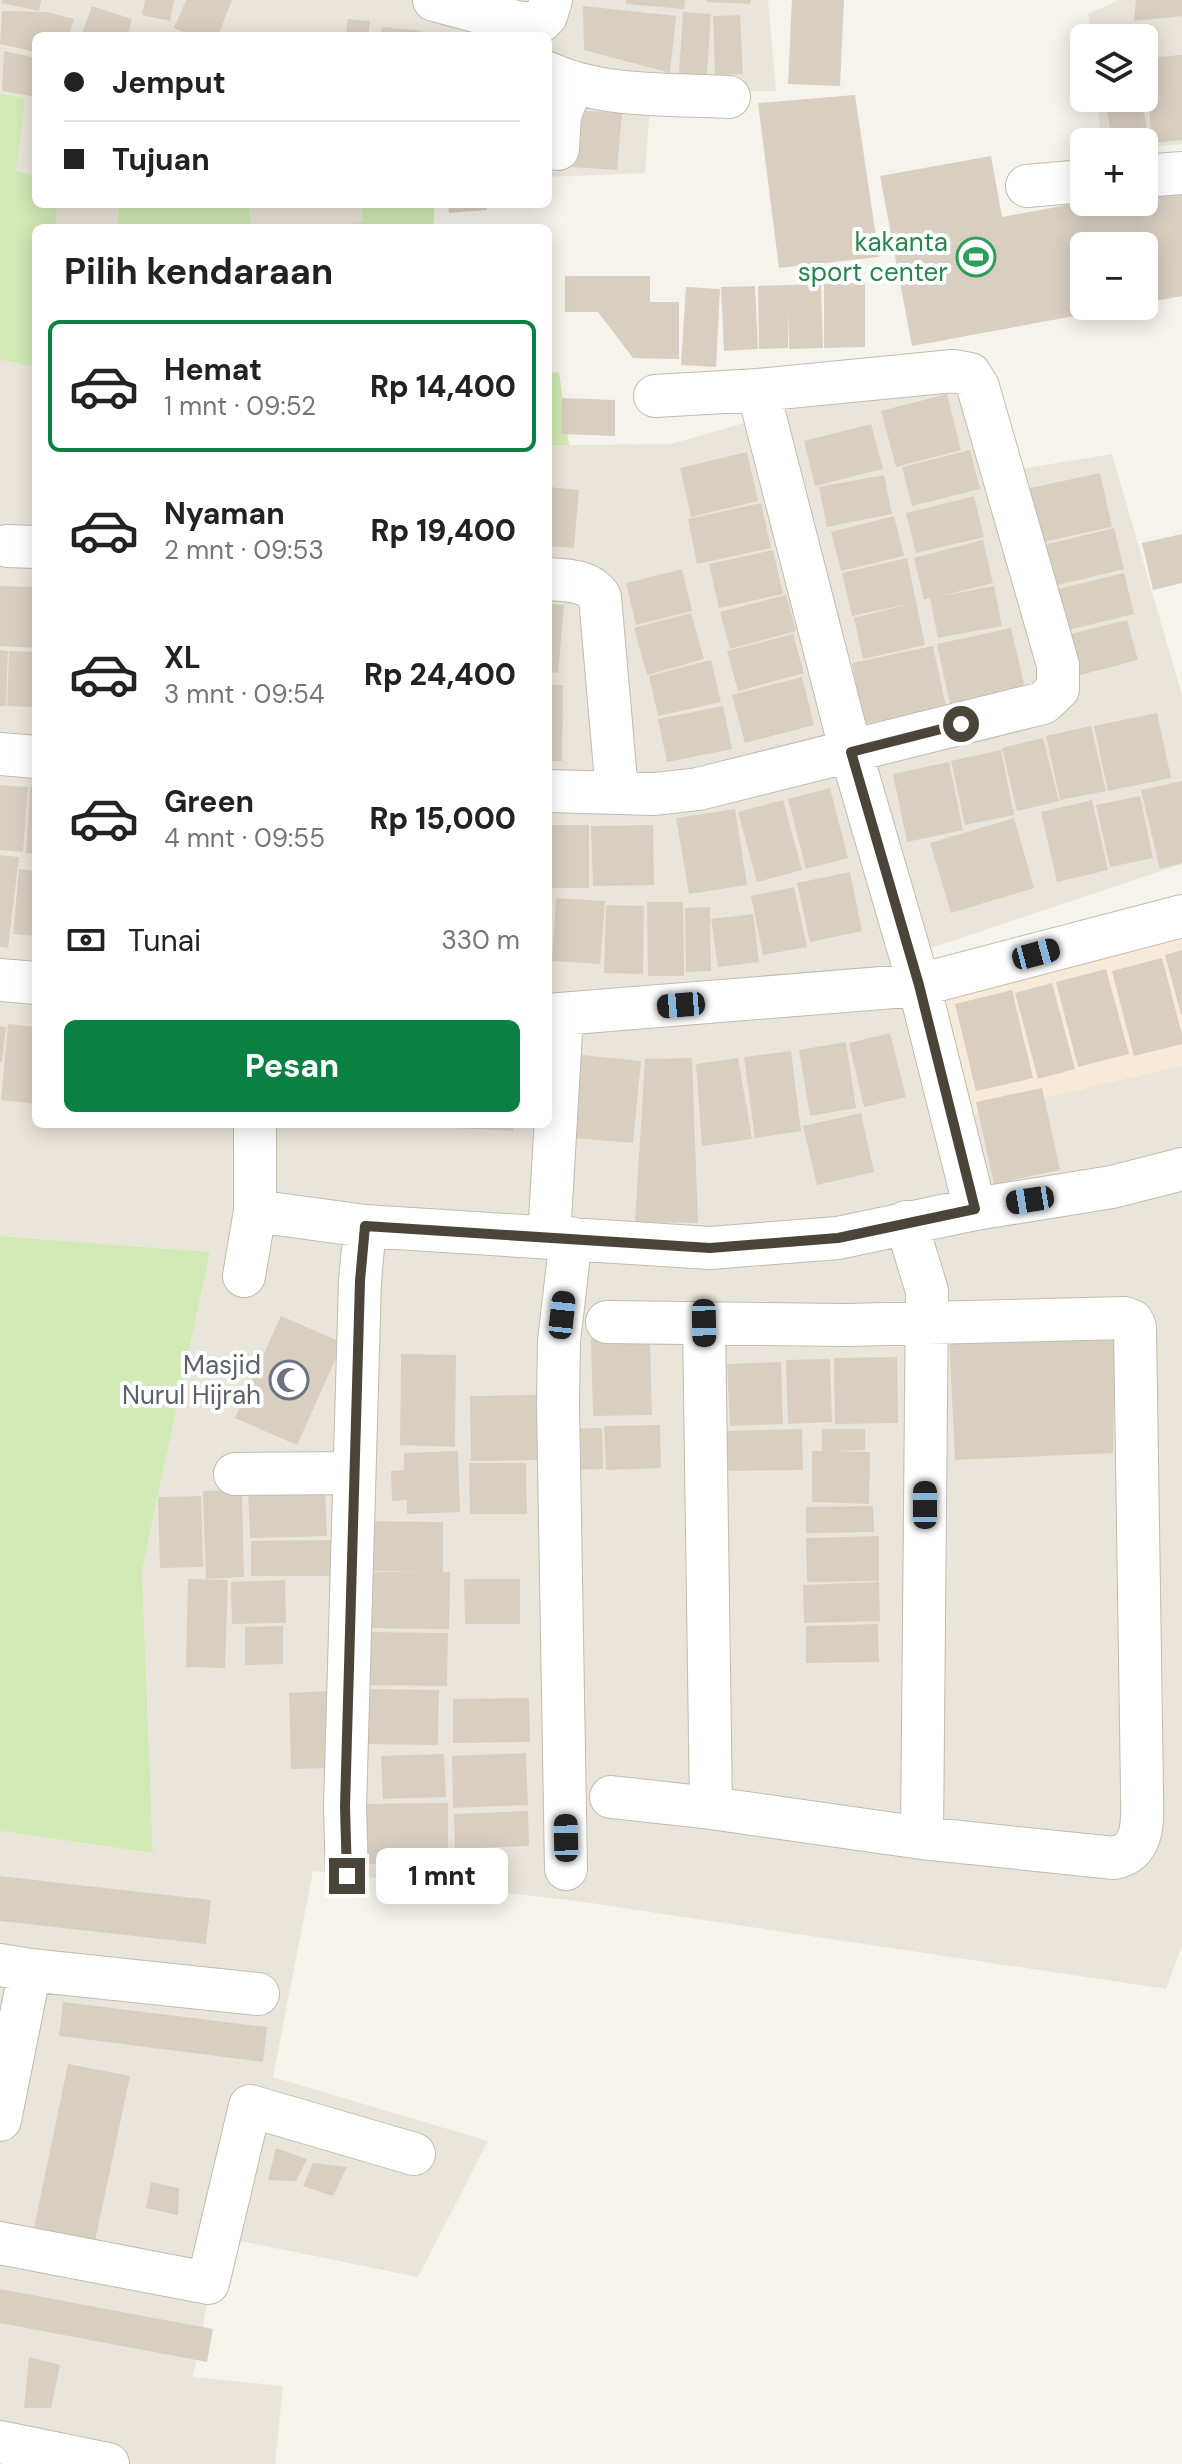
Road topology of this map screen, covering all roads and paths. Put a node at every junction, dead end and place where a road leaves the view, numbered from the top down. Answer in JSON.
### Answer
{"nodes":[{"id":1,"x":434,"y":0,"type":"edge"},
{"id":2,"x":532,"y":20,"type":"edge"},
{"id":3,"x":561,"y":77,"type":"edge"},
{"id":4,"x":729,"y":97,"type":"dead end"},
{"id":5,"x":558,"y":149,"type":"dead end"},
{"id":6,"x":1182,"y":173,"type":"edge"},
{"id":7,"x":1158,"y":175,"type":"edge"},
{"id":8,"x":1070,"y":182,"type":"edge"},
{"id":9,"x":1027,"y":186,"type":"dead end"},
{"id":10,"x":758,"y":390,"type":"junction"},
{"id":11,"x":655,"y":396,"type":"dead end"},
{"id":12,"x":552,"y":580,"type":"edge"},
{"id":13,"x":851,"y":752,"type":"junction"},
{"id":14,"x":0,"y":754,"type":"edge"},
{"id":15,"x":32,"y":757,"type":"edge"},
{"id":16,"x":552,"y":791,"type":"edge"},
{"id":17,"x":617,"y":792,"type":"junction"},
{"id":18,"x":1182,"y":916,"type":"edge"},
{"id":19,"x":0,"y":980,"type":"edge"},
{"id":20,"x":32,"y":983,"type":"edge"},
{"id":21,"x":919,"y":985,"type":"junction"},
{"id":22,"x":555,"y":1015,"type":"edge"},
{"id":23,"x":255,"y":1128,"type":"edge"},
{"id":24,"x":1182,"y":1169,"type":"edge"},
{"id":25,"x":975,"y":1209,"type":"junction"},
{"id":26,"x":252,"y":1222,"type":"junction"},
{"id":27,"x":910,"y":1234,"type":"junction"},
{"id":28,"x":362,"y":1251,"type":"junction"},
{"id":29,"x":564,"y":1254,"type":"junction"},
{"id":30,"x":244,"y":1276,"type":"dead end"},
{"id":31,"x":927,"y":1307,"type":"junction"},
{"id":32,"x":607,"y":1322,"type":"dead end"},
{"id":33,"x":704,"y":1323,"type":"junction"},
{"id":34,"x":354,"y":1473,"type":"junction"},
{"id":35,"x":235,"y":1474,"type":"dead end"},
{"id":36,"x":611,"y":1797,"type":"dead end"},
{"id":37,"x":711,"y":1808,"type":"junction"},
{"id":38,"x":922,"y":1838,"type":"junction"},
{"id":39,"x":566,"y":1869,"type":"dead end"},
{"id":40,"x":347,"y":1876,"type":"dead end"},
{"id":41,"x":15,"y":1967,"type":"edge"},
{"id":42,"x":258,"y":1994,"type":"dead end"},
{"id":43,"x":0,"y":2120,"type":"edge"},
{"id":44,"x":414,"y":2154,"type":"dead end"},
{"id":45,"x":0,"y":2243,"type":"edge"},
{"id":46,"x":0,"y":2442,"type":"edge"},
{"id":47,"x":108,"y":2464,"type":"edge"}],
"edges":[{"from":1,"to":2,"type":"street"},
{"from":3,"to":4,"type":"street"},
{"from":3,"to":5,"type":"street"},
{"from":6,"to":7,"type":"street"},
{"from":8,"to":9,"type":"street"},
{"from":10,"to":11,"type":"street"},
{"from":10,"to":13,"type":"street"},
{"from":10,"to":13,"type":"street"},
{"from":12,"to":17,"type":"street"},
{"from":13,"to":17,"type":"street"},
{"from":13,"to":21,"type":"street"},
{"from":14,"to":15,"type":"street"},
{"from":16,"to":17,"type":"street"},
{"from":18,"to":21,"type":"street"},
{"from":19,"to":20,"type":"street"},
{"from":21,"to":22,"type":"street"},
{"from":21,"to":25,"type":"street"},
{"from":22,"to":29,"type":"street"},
{"from":23,"to":26,"type":"street"},
{"from":24,"to":25,"type":"street"},
{"from":25,"to":27,"type":"street"},
{"from":26,"to":28,"type":"street"},
{"from":26,"to":30,"type":"street"},
{"from":27,"to":29,"type":"street"},
{"from":27,"to":31,"type":"street"},
{"from":28,"to":29,"type":"street"},
{"from":28,"to":34,"type":"street"},
{"from":29,"to":39,"type":"street"},
{"from":31,"to":33,"type":"street"},
{"from":31,"to":38,"type":"street"},
{"from":31,"to":38,"type":"street"},
{"from":32,"to":33,"type":"street"},
{"from":33,"to":37,"type":"street"},
{"from":34,"to":35,"type":"street"},
{"from":34,"to":40,"type":"street"},
{"from":36,"to":37,"type":"street"},
{"from":37,"to":38,"type":"street"},
{"from":41,"to":42,"type":"street"},
{"from":41,"to":43,"type":"street"},
{"from":44,"to":45,"type":"street"},
{"from":46,"to":47,"type":"street"}]}
